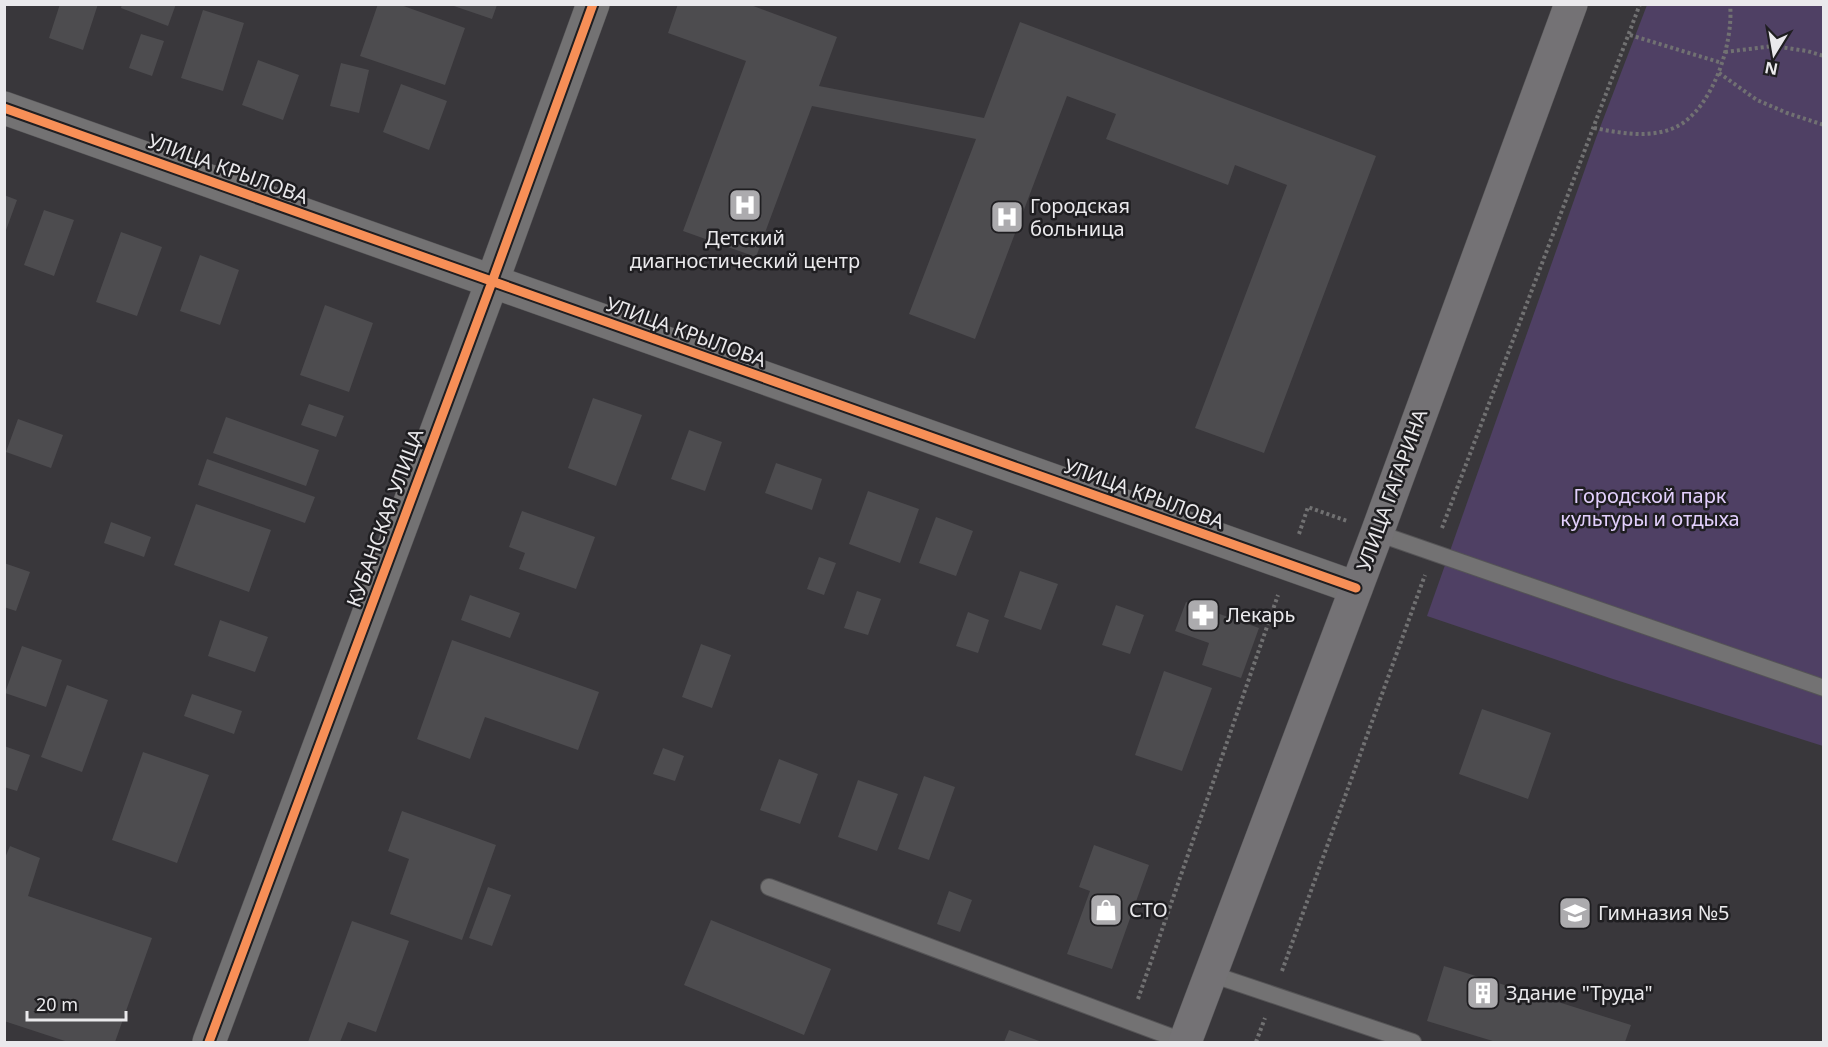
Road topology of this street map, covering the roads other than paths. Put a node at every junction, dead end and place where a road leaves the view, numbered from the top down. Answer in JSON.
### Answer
{"nodes":[{"id":1,"x":593,"y":4,"type":"edge"},
{"id":2,"x":1571,"y":4,"type":"edge"},
{"id":3,"x":4,"y":108,"type":"edge"},
{"id":4,"x":492,"y":282,"type":"junction"},
{"id":5,"x":1377,"y":533,"type":"junction"},
{"id":6,"x":1356,"y":588,"type":"junction"},
{"id":7,"x":1824,"y":688,"type":"edge"},
{"id":8,"x":769,"y":887,"type":"dead end"},
{"id":9,"x":1211,"y":974,"type":"junction"},
{"id":10,"x":209,"y":1042,"type":"edge"},
{"id":11,"x":1185,"y":1042,"type":"edge"},
{"id":12,"x":1413,"y":1042,"type":"edge"}],
"edges":[{"from":1,"to":4,"type":"street","name":"КУБАНСКАЯ УЛИЦА"},
{"from":2,"to":5,"type":"main road","name":"УЛИЦА ГАГАРИНА"},
{"from":3,"to":4,"type":"street","name":"УЛИЦА КРЫЛОВА"},
{"from":4,"to":6,"type":"street","name":"УЛИЦА КРЫЛОВА"},
{"from":4,"to":10,"type":"street","name":"КУБАНСКАЯ УЛИЦА"},
{"from":5,"to":6,"type":"main road","name":"УЛИЦА ГАГАРИНА"},
{"from":5,"to":7,"type":"lane"},
{"from":6,"to":9,"type":"main road","name":"УЛИЦА ГАГАРИНА"},
{"from":8,"to":11,"type":"lane"},
{"from":9,"to":11,"type":"main road","name":"УЛИЦА ГАГАРИНА"},
{"from":9,"to":12,"type":"lane"}]}
